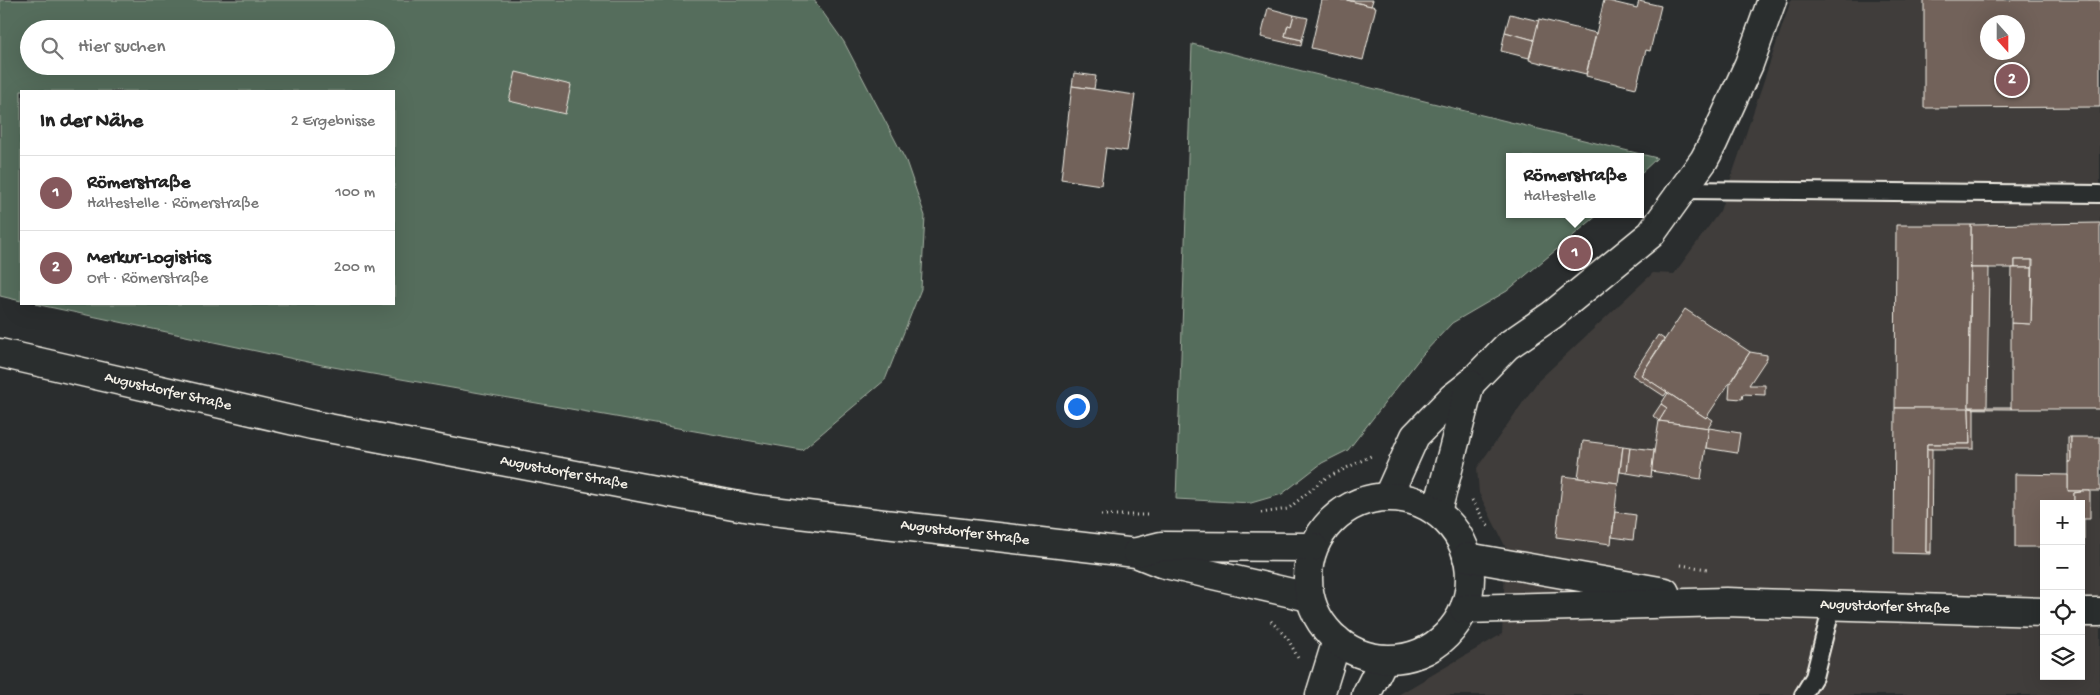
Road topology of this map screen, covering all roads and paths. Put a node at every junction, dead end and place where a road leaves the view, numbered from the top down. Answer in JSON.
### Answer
{"nodes":[{"id":1,"x":1772,"y":0,"type":"edge"},
{"id":2,"x":1682,"y":190,"type":"junction"},
{"id":3,"x":2100,"y":194,"type":"edge"},
{"id":4,"x":0,"y":353,"type":"edge"},
{"id":5,"x":1470,"y":384,"type":"junction"},
{"id":6,"x":1375,"y":450,"type":"dead end"},
{"id":7,"x":1388,"y":496,"type":"junction"},
{"id":8,"x":1471,"y":499,"type":"dead end"},
{"id":9,"x":1437,"y":512,"type":"junction"},
{"id":10,"x":1259,"y":514,"type":"dead end"},
{"id":11,"x":1094,"y":515,"type":"dead end"},
{"id":12,"x":1152,"y":515,"type":"dead end"},
{"id":13,"x":1494,"y":530,"type":"dead end"},
{"id":14,"x":1313,"y":547,"type":"junction"},
{"id":15,"x":1136,"y":553,"type":"junction"},
{"id":16,"x":1467,"y":557,"type":"junction"},
{"id":17,"x":1309,"y":596,"type":"junction"},
{"id":18,"x":1726,"y":602,"type":"junction"},
{"id":19,"x":1832,"y":606,"type":"junction"},
{"id":20,"x":1464,"y":609,"type":"junction"},
{"id":21,"x":2040,"y":612,"type":"edge"},
{"id":22,"x":2085,"y":612,"type":"edge"},
{"id":23,"x":2100,"y":612,"type":"edge"},
{"id":24,"x":1262,"y":618,"type":"dead end"},
{"id":25,"x":1336,"y":640,"type":"junction"},
{"id":26,"x":1384,"y":659,"type":"junction"},
{"id":27,"x":1320,"y":695,"type":"edge"},
{"id":28,"x":1366,"y":695,"type":"edge"},
{"id":29,"x":1803,"y":695,"type":"edge"}],
"edges":[{"from":1,"to":2,"type":"main road"},
{"from":2,"to":3,"type":"lane"},
{"from":2,"to":5,"type":"main road"},
{"from":4,"to":15,"type":"main road","name":"Augustdorfer Straße"},
{"from":5,"to":7,"type":"main road"},
{"from":5,"to":9,"type":"main road"},
{"from":6,"to":10,"type":"path"},
{"from":7,"to":9,"type":"main road"},
{"from":7,"to":14,"type":"main road"},
{"from":8,"to":13,"type":"path"},
{"from":9,"to":16,"type":"main road"},
{"from":11,"to":12,"type":"path"},
{"from":14,"to":15,"type":"main road","name":"Augustdorfer Straße"},
{"from":14,"to":17,"type":"main road"},
{"from":15,"to":17,"type":"main road","name":"Augustdorfer Straße"},
{"from":16,"to":18,"type":"main road","name":"Augustdorfer Straße"},
{"from":16,"to":20,"type":"main road"},
{"from":17,"to":25,"type":"main road"},
{"from":18,"to":19,"type":"main road","name":"Augustdorfer Straße"},
{"from":18,"to":20,"type":"main road","name":"Augustdorfer Straße"},
{"from":19,"to":21,"type":"main road","name":"Augustdorfer Straße"},
{"from":19,"to":29,"type":"lane"},
{"from":20,"to":26,"type":"main road"},
{"from":22,"to":23,"type":"main road"},
{"from":24,"to":27,"type":"path"},
{"from":25,"to":26,"type":"main road"},
{"from":25,"to":27,"type":"main road"},
{"from":26,"to":28,"type":"main road"}]}
